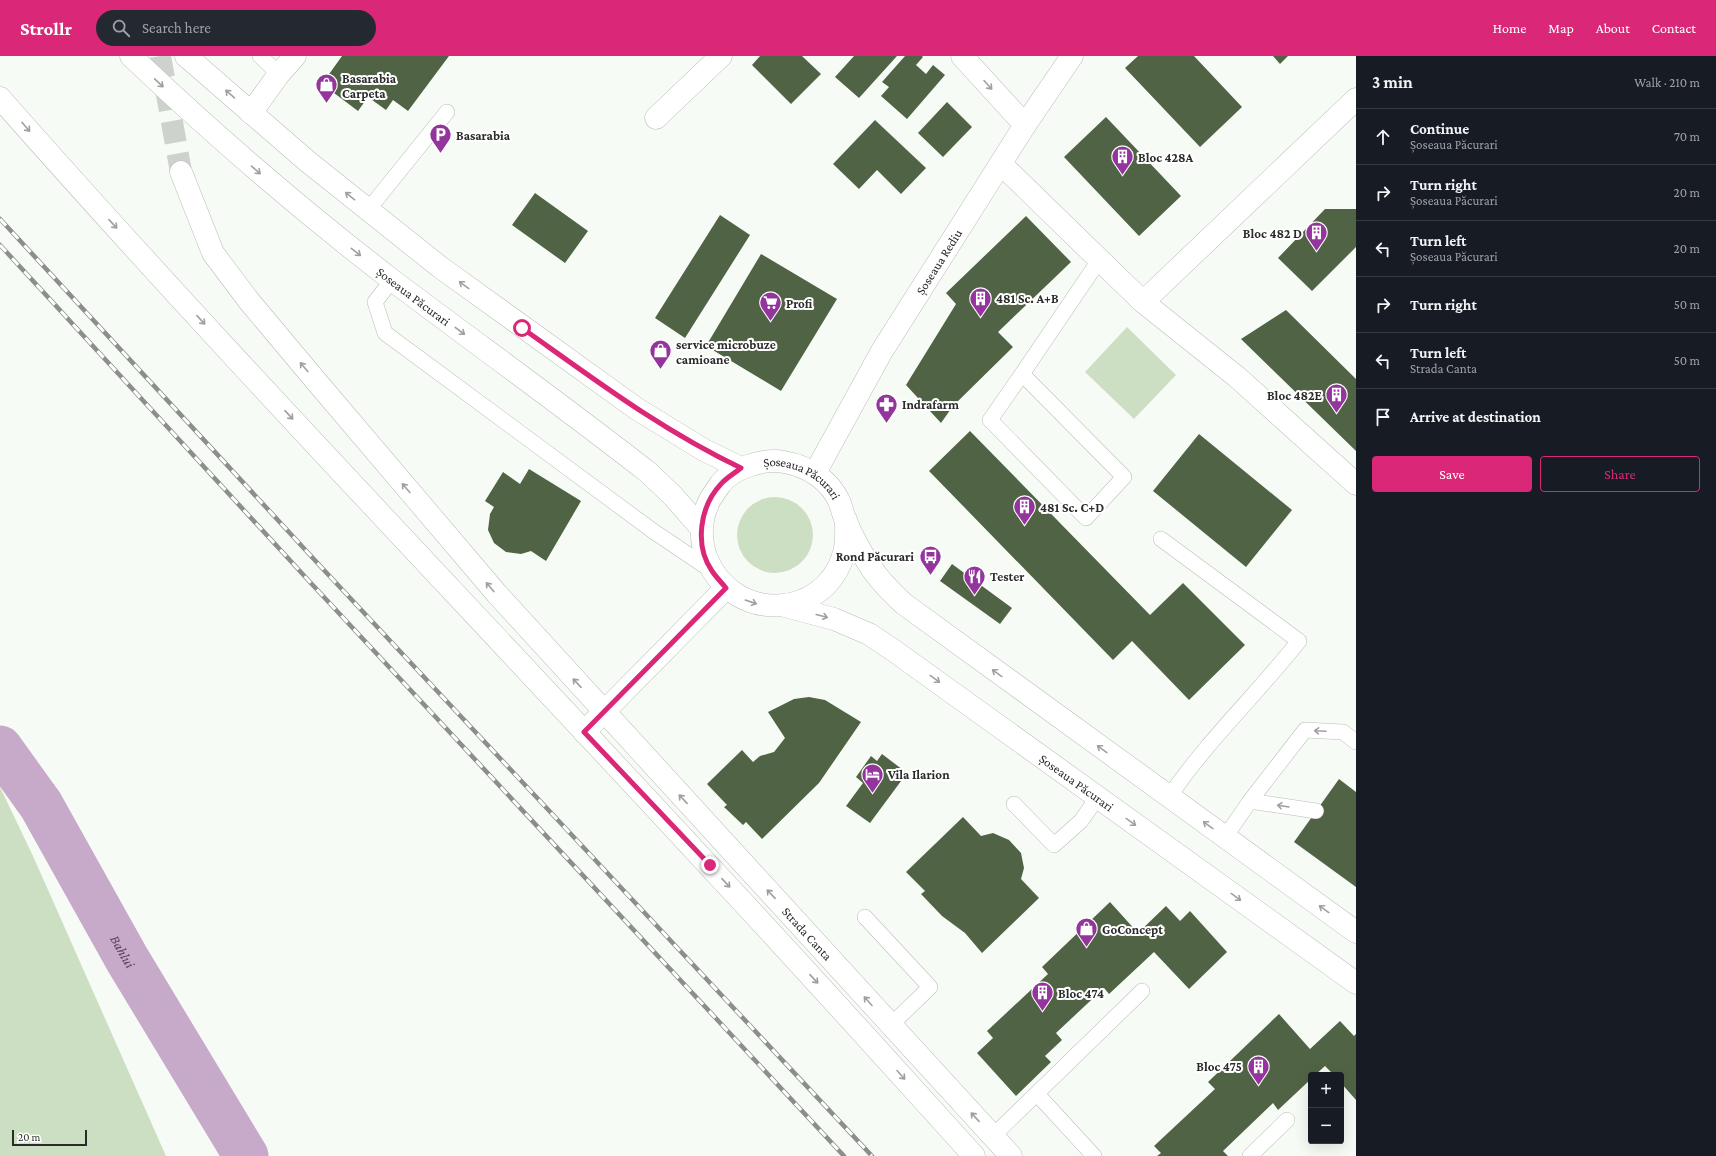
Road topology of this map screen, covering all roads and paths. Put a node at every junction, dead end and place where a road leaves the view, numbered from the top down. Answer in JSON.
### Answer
{"nodes":[{"id":1,"x":130,"y":56,"type":"edge"},
{"id":2,"x":186,"y":56,"type":"edge"},
{"id":3,"x":260,"y":56,"type":"edge"},
{"id":4,"x":295,"y":56,"type":"edge"},
{"id":5,"x":721,"y":56,"type":"edge"},
{"id":6,"x":962,"y":56,"type":"edge"},
{"id":7,"x":1072,"y":56,"type":"edge"},
{"id":8,"x":279,"y":74,"type":"junction"},
{"id":9,"x":0,"y":98,"type":"edge"},
{"id":10,"x":1356,"y":99,"type":"edge"},
{"id":11,"x":447,"y":112,"type":"dead end"},
{"id":12,"x":251,"y":113,"type":"junction"},
{"id":13,"x":656,"y":118,"type":"dead end"},
{"id":14,"x":1025,"y":125,"type":"junction"},
{"id":15,"x":1001,"y":164,"type":"junction"},
{"id":16,"x":181,"y":172,"type":"tunnel mouth"},
{"id":17,"x":368,"y":210,"type":"junction"},
{"id":18,"x":1100,"y":259,"type":"junction"},
{"id":19,"x":392,"y":280,"type":"junction"},
{"id":20,"x":1143,"y":302,"type":"junction"},
{"id":21,"x":1022,"y":374,"type":"junction"},
{"id":22,"x":741,"y":468,"type":"junction"},
{"id":23,"x":815,"y":473,"type":"junction"},
{"id":24,"x":1356,"y":484,"type":"edge"},
{"id":25,"x":846,"y":520,"type":"junction"},
{"id":26,"x":701,"y":528,"type":"junction"},
{"id":27,"x":1161,"y":540,"type":"dead end"},
{"id":28,"x":711,"y":570,"type":"junction"},
{"id":29,"x":726,"y":588,"type":"junction"},
{"id":30,"x":785,"y":606,"type":"junction"},
{"id":31,"x":604,"y":712,"type":"junction"},
{"id":32,"x":584,"y":732,"type":"junction"},
{"id":33,"x":1356,"y":742,"type":"edge"},
{"id":34,"x":1169,"y":797,"type":"junction"},
{"id":35,"x":1097,"y":798,"type":"junction"},
{"id":36,"x":1250,"y":801,"type":"junction"},
{"id":37,"x":1014,"y":804,"type":"dead end"},
{"id":38,"x":1316,"y":811,"type":"dead end"},
{"id":39,"x":1225,"y":837,"type":"junction"},
{"id":40,"x":865,"y":917,"type":"dead end"},
{"id":41,"x":1356,"y":932,"type":"edge"},
{"id":42,"x":1356,"y":983,"type":"edge"},
{"id":43,"x":1142,"y":991,"type":"dead end"},
{"id":44,"x":891,"y":1026,"type":"junction"},
{"id":45,"x":1037,"y":1094,"type":"junction"},
{"id":46,"x":1287,"y":1120,"type":"dead end"},
{"id":47,"x":993,"y":1136,"type":"junction"},
{"id":48,"x":974,"y":1156,"type":"edge"},
{"id":49,"x":1011,"y":1156,"type":"edge"},
{"id":50,"x":1094,"y":1156,"type":"edge"},
{"id":51,"x":1250,"y":1156,"type":"edge"}],
"edges":[{"from":1,"to":19,"type":"main road","name":"Șoseaua Păcurari","one_way":true},
{"from":12,"to":2,"type":"main road","name":"Șoseaua Păcurari","one_way":true},
{"from":3,"to":8,"type":"lane"},
{"from":4,"to":8,"type":"main road"},
{"from":5,"to":13,"type":"main road"},
{"from":6,"to":14,"type":"main road","one_way":true},
{"from":7,"to":14,"type":"main road","name":"Șoseaua Rediu"},
{"from":8,"to":12,"type":"main road"},
{"from":9,"to":32,"type":"main road","name":"Strada Canta","one_way":true},
{"from":10,"to":20,"type":"main road"},
{"from":11,"to":17,"type":"lane"},
{"from":17,"to":12,"type":"main road","name":"Șoseaua Păcurari","one_way":true},
{"from":14,"to":15,"type":"main road","name":"Șoseaua Rediu"},
{"from":15,"to":18,"type":"main road"},
{"from":15,"to":23,"type":"main road","name":"Șoseaua Rediu"},
{"from":31,"to":16,"type":"main road","name":"Strada Canta","one_way":true},
{"from":22,"to":17,"type":"main road","name":"Șoseaua Păcurari","one_way":true},
{"from":18,"to":20,"type":"main road"},
{"from":18,"to":21,"type":"lane"},
{"from":19,"to":26,"type":"main road","name":"Șoseaua Păcurari","one_way":true},
{"from":19,"to":28,"type":"lane"},
{"from":20,"to":24,"type":"main road"},
{"from":21,"to":21,"type":"lane"},
{"from":22,"to":23,"type":"main road","name":"Șoseaua Păcurari"},
{"from":22,"to":26,"type":"main road","name":"Șoseaua Păcurari"},
{"from":23,"to":25,"type":"main road","name":"Șoseaua Păcurari"},
{"from":25,"to":30,"type":"main road","name":"Șoseaua Păcurari"},
{"from":34,"to":25,"type":"main road","name":"Șoseaua Păcurari","one_way":true},
{"from":26,"to":28,"type":"main road","name":"Șoseaua Păcurari"},
{"from":27,"to":34,"type":"lane"},
{"from":28,"to":29,"type":"main road","name":"Șoseaua Păcurari"},
{"from":29,"to":30,"type":"main road","name":"Șoseaua Păcurari","one_way":true},
{"from":29,"to":31,"type":"main road"},
{"from":30,"to":35,"type":"main road","name":"Șoseaua Păcurari","one_way":true},
{"from":31,"to":32,"type":"main road"},
{"from":44,"to":31,"type":"main road","name":"Strada Canta","one_way":true},
{"from":32,"to":48,"type":"main road","name":"Strada Canta","one_way":true},
{"from":33,"to":36,"type":"lane","one_way":true},
{"from":39,"to":34,"type":"main road","name":"Șoseaua Păcurari","one_way":true},
{"from":35,"to":37,"type":"lane"},
{"from":35,"to":42,"type":"main road","name":"Șoseaua Păcurari","one_way":true},
{"from":38,"to":36,"type":"lane","one_way":true},
{"from":36,"to":39,"type":"lane"},
{"from":41,"to":39,"type":"main road","name":"Șoseaua Păcurari","one_way":true},
{"from":40,"to":44,"type":"lane"},
{"from":43,"to":45,"type":"lane"},
{"from":47,"to":44,"type":"main road","name":"Strada Canta","one_way":true},
{"from":45,"to":47,"type":"lane"},
{"from":45,"to":50,"type":"lane"},
{"from":46,"to":51,"type":"lane"},
{"from":47,"to":49,"type":"main road","name":"Strada Canta"}]}
